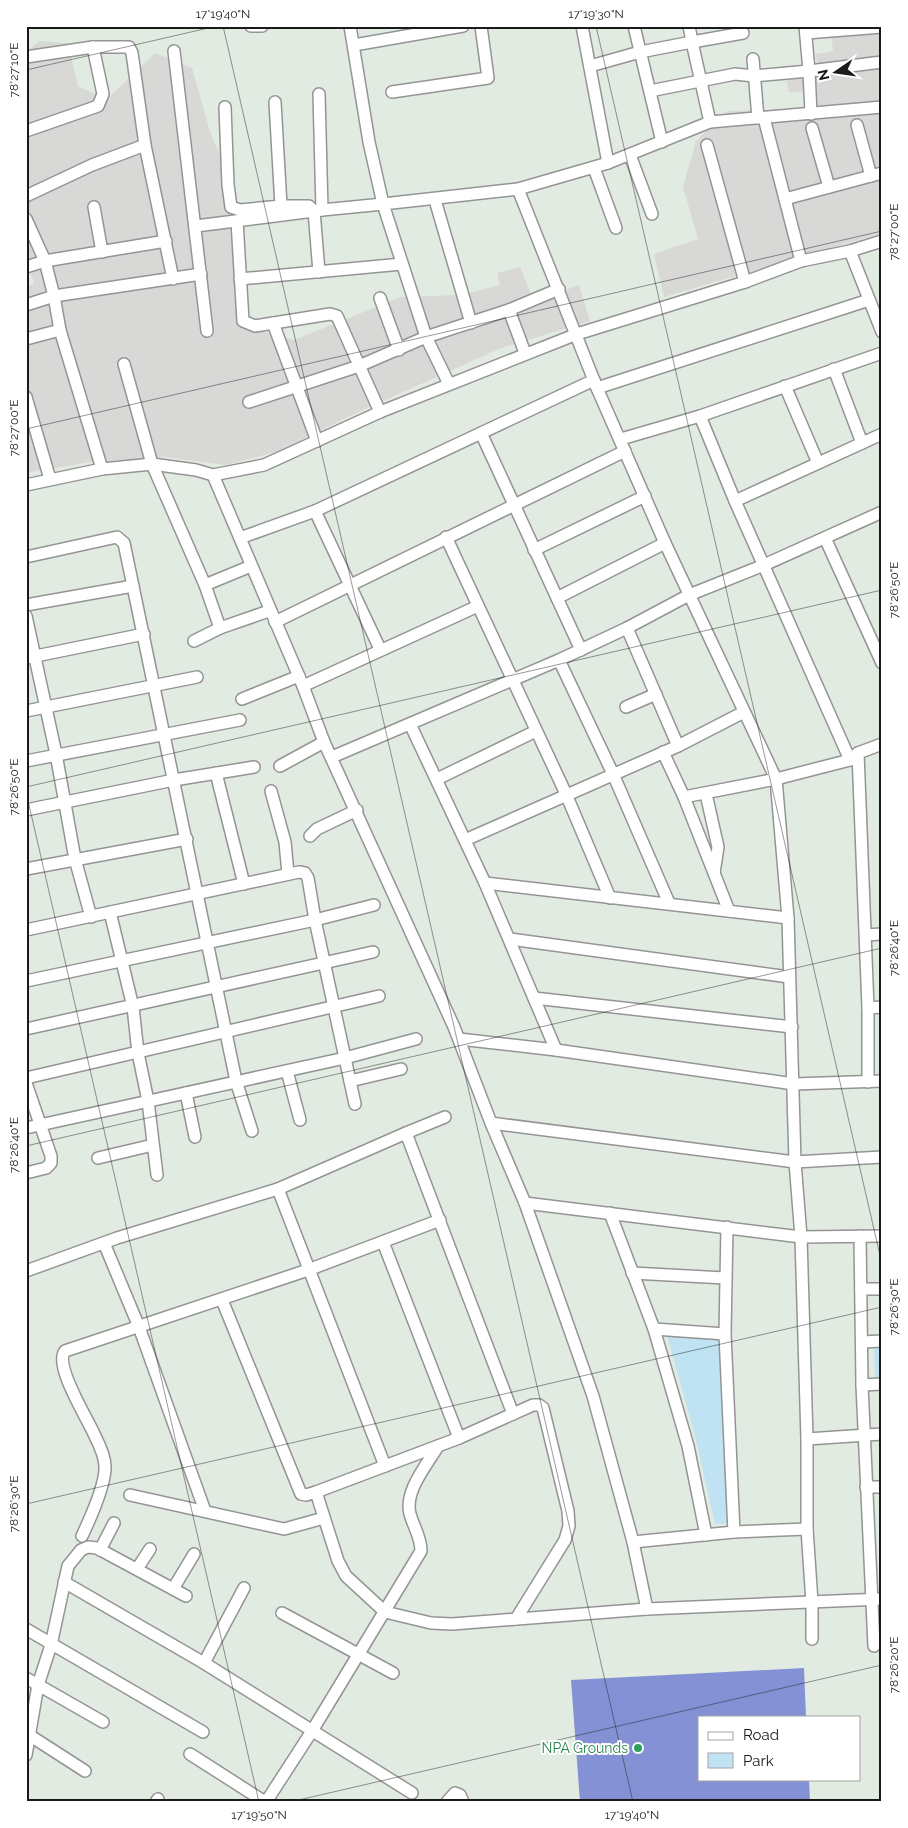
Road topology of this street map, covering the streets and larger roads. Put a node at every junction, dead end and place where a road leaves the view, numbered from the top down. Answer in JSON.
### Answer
{"nodes":[{"id":1,"x":251,"y":26,"type":"edge"},
{"id":2,"x":262,"y":26,"type":"edge"},
{"id":3,"x":350,"y":26,"type":"edge"},
{"id":4,"x":463,"y":26,"type":"edge"},
{"id":5,"x":480,"y":26,"type":"edge"},
{"id":6,"x":582,"y":26,"type":"edge"},
{"id":7,"x":634,"y":26,"type":"edge"},
{"id":8,"x":689,"y":26,"type":"edge"},
{"id":9,"x":882,"y":27,"type":"edge"},
{"id":10,"x":805,"y":30,"type":"edge"},
{"id":11,"x":743,"y":33,"type":"dead end"},
{"id":12,"x":692,"y":42,"type":"junction"},
{"id":13,"x":354,"y":45,"type":"junction"},
{"id":14,"x":93,"y":47,"type":"junction"},
{"id":15,"x":174,"y":50,"type":"dead end"},
{"id":16,"x":640,"y":52,"type":"junction"},
{"id":17,"x":26,"y":57,"type":"edge"},
{"id":18,"x":753,"y":59,"type":"dead end"},
{"id":19,"x":882,"y":62,"type":"edge"},
{"id":20,"x":590,"y":66,"type":"junction"},
{"id":21,"x":809,"y":71,"type":"junction"},
{"id":22,"x":754,"y":76,"type":"junction"},
{"id":23,"x":701,"y":80,"type":"junction"},
{"id":24,"x":650,"y":91,"type":"junction"},
{"id":25,"x":392,"y":92,"type":"dead end"},
{"id":26,"x":319,"y":94,"type":"dead end"},
{"id":27,"x":275,"y":102,"type":"dead end"},
{"id":28,"x":225,"y":107,"type":"dead end"},
{"id":29,"x":882,"y":107,"type":"edge"},
{"id":30,"x":811,"y":114,"type":"junction"},
{"id":31,"x":761,"y":118,"type":"junction"},
{"id":32,"x":710,"y":122,"type":"junction"},
{"id":33,"x":857,"y":125,"type":"dead end"},
{"id":34,"x":812,"y":128,"type":"dead end"},
{"id":35,"x":26,"y":130,"type":"edge"},
{"id":36,"x":662,"y":142,"type":"junction"},
{"id":37,"x":145,"y":145,"type":"junction"},
{"id":38,"x":707,"y":145,"type":"dead end"},
{"id":39,"x":630,"y":155,"type":"junction"},
{"id":40,"x":608,"y":164,"type":"junction"},
{"id":41,"x":594,"y":168,"type":"junction"},
{"id":42,"x":876,"y":175,"type":"edge"},
{"id":43,"x":829,"y":187,"type":"junction"},
{"id":44,"x":518,"y":189,"type":"junction"},
{"id":45,"x":26,"y":196,"type":"edge"},
{"id":46,"x":785,"y":199,"type":"junction"},
{"id":47,"x":435,"y":200,"type":"junction"},
{"id":48,"x":383,"y":204,"type":"junction"},
{"id":49,"x":281,"y":206,"type":"junction"},
{"id":50,"x":94,"y":207,"type":"dead end"},
{"id":51,"x":318,"y":210,"type":"junction"},
{"id":52,"x":652,"y":214,"type":"dead end"},
{"id":53,"x":26,"y":219,"type":"edge"},
{"id":54,"x":237,"y":221,"type":"junction"},
{"id":55,"x":196,"y":226,"type":"junction"},
{"id":56,"x":616,"y":228,"type":"dead end"},
{"id":57,"x":166,"y":241,"type":"junction"},
{"id":58,"x":882,"y":241,"type":"edge"},
{"id":59,"x":850,"y":251,"type":"junction"},
{"id":60,"x":102,"y":252,"type":"junction"},
{"id":61,"x":45,"y":261,"type":"junction"},
{"id":62,"x":801,"y":261,"type":"junction"},
{"id":63,"x":402,"y":264,"type":"junction"},
{"id":64,"x":26,"y":267,"type":"edge"},
{"id":65,"x":319,"y":272,"type":"junction"},
{"id":66,"x":201,"y":274,"type":"junction"},
{"id":67,"x":172,"y":279,"type":"junction"},
{"id":68,"x":240,"y":279,"type":"junction"},
{"id":69,"x":745,"y":282,"type":"junction"},
{"id":70,"x":559,"y":289,"type":"junction"},
{"id":71,"x":54,"y":296,"type":"junction"},
{"id":72,"x":380,"y":298,"type":"dead end"},
{"id":73,"x":874,"y":304,"type":"edge"},
{"id":74,"x":26,"y":305,"type":"edge"},
{"id":75,"x":509,"y":310,"type":"junction"},
{"id":76,"x":273,"y":323,"type":"junction"},
{"id":77,"x":471,"y":323,"type":"junction"},
{"id":78,"x":60,"y":330,"type":"junction"},
{"id":79,"x":207,"y":331,"type":"dead end"},
{"id":80,"x":882,"y":332,"type":"edge"},
{"id":81,"x":577,"y":334,"type":"junction"},
{"id":82,"x":426,"y":337,"type":"junction"},
{"id":83,"x":26,"y":339,"type":"edge"},
{"id":84,"x":399,"y":350,"type":"junction"},
{"id":85,"x":882,"y":353,"type":"edge"},
{"id":86,"x":525,"y":354,"type":"junction"},
{"id":87,"x":124,"y":364,"type":"dead end"},
{"id":88,"x":359,"y":366,"type":"junction"},
{"id":89,"x":834,"y":369,"type":"junction"},
{"id":90,"x":449,"y":384,"type":"junction"},
{"id":91,"x":596,"y":384,"type":"junction"},
{"id":92,"x":785,"y":386,"type":"junction"},
{"id":93,"x":296,"y":387,"type":"junction"},
{"id":94,"x":26,"y":397,"type":"edge"},
{"id":95,"x":249,"y":402,"type":"dead end"},
{"id":96,"x":380,"y":412,"type":"junction"},
{"id":97,"x":700,"y":416,"type":"junction"},
{"id":98,"x":481,"y":433,"type":"junction"},
{"id":99,"x":882,"y":434,"type":"edge"},
{"id":100,"x":317,"y":441,"type":"junction"},
{"id":101,"x":862,"y":443,"type":"junction"},
{"id":102,"x":623,"y":445,"type":"junction"},
{"id":103,"x":818,"y":463,"type":"junction"},
{"id":104,"x":152,"y":464,"type":"junction"},
{"id":105,"x":102,"y":468,"type":"junction"},
{"id":106,"x":213,"y":475,"type":"junction"},
{"id":107,"x":50,"y":479,"type":"junction"},
{"id":108,"x":26,"y":485,"type":"edge"},
{"id":109,"x":645,"y":496,"type":"junction"},
{"id":110,"x":735,"y":502,"type":"junction"},
{"id":111,"x":514,"y":504,"type":"junction"},
{"id":112,"x":315,"y":510,"type":"junction"},
{"id":113,"x":882,"y":512,"type":"edge"},
{"id":114,"x":446,"y":537,"type":"junction"},
{"id":115,"x":240,"y":538,"type":"junction"},
{"id":116,"x":825,"y":538,"type":"junction"},
{"id":117,"x":665,"y":543,"type":"junction"},
{"id":118,"x":534,"y":550,"type":"junction"},
{"id":119,"x":26,"y":557,"type":"edge"},
{"id":120,"x":764,"y":564,"type":"junction"},
{"id":121,"x":251,"y":566,"type":"junction"},
{"id":122,"x":205,"y":585,"type":"junction"},
{"id":123,"x":133,"y":586,"type":"junction"},
{"id":124,"x":349,"y":586,"type":"junction"},
{"id":125,"x":690,"y":595,"type":"junction"},
{"id":126,"x":557,"y":598,"type":"junction"},
{"id":127,"x":26,"y":605,"type":"edge"},
{"id":128,"x":478,"y":606,"type":"junction"},
{"id":129,"x":269,"y":611,"type":"junction"},
{"id":130,"x":26,"y":616,"type":"edge"},
{"id":131,"x":275,"y":622,"type":"junction"},
{"id":132,"x":220,"y":628,"type":"junction"},
{"id":133,"x":627,"y":628,"type":"junction"},
{"id":134,"x":144,"y":634,"type":"junction"},
{"id":135,"x":194,"y":641,"type":"dead end"},
{"id":136,"x":380,"y":649,"type":"junction"},
{"id":137,"x":582,"y":650,"type":"junction"},
{"id":138,"x":31,"y":657,"type":"edge"},
{"id":139,"x":559,"y":660,"type":"junction"},
{"id":140,"x":882,"y":662,"type":"edge"},
{"id":141,"x":197,"y":677,"type":"dead end"},
{"id":142,"x":514,"y":679,"type":"junction"},
{"id":143,"x":301,"y":681,"type":"junction"},
{"id":144,"x":153,"y":685,"type":"junction"},
{"id":145,"x":656,"y":694,"type":"junction"},
{"id":146,"x":242,"y":699,"type":"dead end"},
{"id":147,"x":46,"y":707,"type":"junction"},
{"id":148,"x":626,"y":707,"type":"dead end"},
{"id":149,"x":26,"y":711,"type":"edge"},
{"id":150,"x":744,"y":712,"type":"junction"},
{"id":151,"x":240,"y":720,"type":"dead end"},
{"id":152,"x":410,"y":724,"type":"junction"},
{"id":153,"x":536,"y":731,"type":"junction"},
{"id":154,"x":165,"y":735,"type":"junction"},
{"id":155,"x":324,"y":742,"type":"junction"},
{"id":156,"x":882,"y":744,"type":"edge"},
{"id":157,"x":678,"y":746,"type":"junction"},
{"id":158,"x":663,"y":752,"type":"junction"},
{"id":159,"x":56,"y":754,"type":"junction"},
{"id":160,"x":854,"y":756,"type":"junction"},
{"id":161,"x":332,"y":757,"type":"junction"},
{"id":162,"x":26,"y":761,"type":"edge"},
{"id":163,"x":280,"y":766,"type":"dead end"},
{"id":164,"x":254,"y":767,"type":"dead end"},
{"id":165,"x":216,"y":773,"type":"junction"},
{"id":166,"x":613,"y":774,"type":"junction"},
{"id":167,"x":437,"y":779,"type":"junction"},
{"id":168,"x":776,"y":779,"type":"junction"},
{"id":169,"x":174,"y":780,"type":"junction"},
{"id":170,"x":271,"y":791,"type":"dead end"},
{"id":171,"x":566,"y":794,"type":"junction"},
{"id":172,"x":706,"y":794,"type":"junction"},
{"id":173,"x":684,"y":797,"type":"junction"},
{"id":174,"x":64,"y":803,"type":"junction"},
{"id":175,"x":26,"y":810,"type":"edge"},
{"id":176,"x":357,"y":810,"type":"junction"},
{"id":177,"x":310,"y":836,"type":"dead end"},
{"id":178,"x":187,"y":839,"type":"junction"},
{"id":179,"x":465,"y":840,"type":"junction"},
{"id":180,"x":75,"y":859,"type":"junction"},
{"id":181,"x":26,"y":870,"type":"edge"},
{"id":182,"x":714,"y":873,"type":"junction"},
{"id":183,"x":288,"y":874,"type":"junction"},
{"id":184,"x":485,"y":883,"type":"junction"},
{"id":185,"x":244,"y":884,"type":"junction"},
{"id":186,"x":198,"y":893,"type":"junction"},
{"id":187,"x":610,"y":898,"type":"junction"},
{"id":188,"x":668,"y":903,"type":"junction"},
{"id":189,"x":374,"y":905,"type":"dead end"},
{"id":190,"x":729,"y":911,"type":"junction"},
{"id":191,"x":110,"y":912,"type":"junction"},
{"id":192,"x":91,"y":917,"type":"junction"},
{"id":193,"x":788,"y":918,"type":"junction"},
{"id":194,"x":315,"y":920,"type":"junction"},
{"id":195,"x":26,"y":930,"type":"edge"},
{"id":196,"x":866,"y":934,"type":"junction"},
{"id":197,"x":882,"y":934,"type":"edge"},
{"id":198,"x":510,"y":939,"type":"junction"},
{"id":199,"x":208,"y":943,"type":"junction"},
{"id":200,"x":373,"y":952,"type":"dead end"},
{"id":201,"x":121,"y":960,"type":"junction"},
{"id":202,"x":324,"y":964,"type":"junction"},
{"id":203,"x":789,"y":977,"type":"junction"},
{"id":204,"x":26,"y":981,"type":"edge"},
{"id":205,"x":217,"y":987,"type":"junction"},
{"id":206,"x":378,"y":996,"type":"dead end"},
{"id":207,"x":534,"y":998,"type":"junction"},
{"id":208,"x":133,"y":1006,"type":"junction"},
{"id":209,"x":333,"y":1007,"type":"junction"},
{"id":210,"x":882,"y":1007,"type":"edge"},
{"id":211,"x":868,"y":1008,"type":"junction"},
{"id":212,"x":792,"y":1026,"type":"junction"},
{"id":213,"x":26,"y":1029,"type":"edge"},
{"id":214,"x":226,"y":1031,"type":"junction"},
{"id":215,"x":416,"y":1039,"type":"dead end"},
{"id":216,"x":459,"y":1039,"type":"junction"},
{"id":217,"x":556,"y":1050,"type":"junction"},
{"id":218,"x":138,"y":1053,"type":"junction"},
{"id":219,"x":344,"y":1058,"type":"junction"},
{"id":220,"x":401,"y":1069,"type":"dead end"},
{"id":221,"x":287,"y":1071,"type":"junction"},
{"id":222,"x":26,"y":1078,"type":"edge"},
{"id":223,"x":236,"y":1081,"type":"junction"},
{"id":224,"x":350,"y":1081,"type":"junction"},
{"id":225,"x":882,"y":1081,"type":"edge"},
{"id":226,"x":868,"y":1082,"type":"junction"},
{"id":227,"x":26,"y":1083,"type":"edge"},
{"id":228,"x":794,"y":1084,"type":"junction"},
{"id":229,"x":186,"y":1092,"type":"junction"},
{"id":230,"x":148,"y":1101,"type":"junction"},
{"id":231,"x":355,"y":1104,"type":"dead end"},
{"id":232,"x":444,"y":1116,"type":"dead end"},
{"id":233,"x":300,"y":1120,"type":"dead end"},
{"id":234,"x":491,"y":1123,"type":"junction"},
{"id":235,"x":42,"y":1124,"type":"junction"},
{"id":236,"x":26,"y":1128,"type":"edge"},
{"id":237,"x":252,"y":1130,"type":"dead end"},
{"id":238,"x":406,"y":1133,"type":"junction"},
{"id":239,"x":195,"y":1137,"type":"dead end"},
{"id":240,"x":153,"y":1145,"type":"junction"},
{"id":241,"x":882,"y":1157,"type":"edge"},
{"id":242,"x":98,"y":1158,"type":"dead end"},
{"id":243,"x":795,"y":1162,"type":"junction"},
{"id":244,"x":26,"y":1173,"type":"edge"},
{"id":245,"x":157,"y":1176,"type":"dead end"},
{"id":246,"x":278,"y":1189,"type":"junction"},
{"id":247,"x":525,"y":1203,"type":"junction"},
{"id":248,"x":610,"y":1213,"type":"junction"},
{"id":249,"x":440,"y":1220,"type":"junction"},
{"id":250,"x":727,"y":1227,"type":"junction"},
{"id":251,"x":860,"y":1236,"type":"junction"},
{"id":252,"x":882,"y":1236,"type":"edge"},
{"id":253,"x":801,"y":1237,"type":"junction"},
{"id":254,"x":383,"y":1242,"type":"junction"},
{"id":255,"x":104,"y":1243,"type":"junction"},
{"id":256,"x":26,"y":1270,"type":"edge"},
{"id":257,"x":308,"y":1270,"type":"junction"},
{"id":258,"x":632,"y":1272,"type":"junction"},
{"id":259,"x":725,"y":1278,"type":"junction"},
{"id":260,"x":882,"y":1288,"type":"edge"},
{"id":261,"x":861,"y":1289,"type":"junction"},
{"id":262,"x":222,"y":1300,"type":"junction"},
{"id":263,"x":139,"y":1327,"type":"junction"},
{"id":264,"x":654,"y":1329,"type":"junction"},
{"id":265,"x":724,"y":1334,"type":"junction"},
{"id":266,"x":882,"y":1341,"type":"edge"},
{"id":267,"x":862,"y":1342,"type":"junction"},
{"id":268,"x":862,"y":1384,"type":"junction"},
{"id":269,"x":882,"y":1384,"type":"edge"},
{"id":270,"x":513,"y":1414,"type":"junction"},
{"id":271,"x":882,"y":1434,"type":"edge"},
{"id":272,"x":864,"y":1435,"type":"junction"},
{"id":273,"x":459,"y":1438,"type":"junction"},
{"id":274,"x":807,"y":1439,"type":"junction"},
{"id":275,"x":438,"y":1446,"type":"junction"},
{"id":276,"x":385,"y":1466,"type":"junction"},
{"id":277,"x":866,"y":1487,"type":"junction"},
{"id":278,"x":882,"y":1487,"type":"edge"},
{"id":279,"x":316,"y":1492,"type":"junction"},
{"id":280,"x":130,"y":1495,"type":"dead end"},
{"id":281,"x":205,"y":1511,"type":"junction"},
{"id":282,"x":324,"y":1518,"type":"junction"},
{"id":283,"x":114,"y":1523,"type":"dead end"},
{"id":284,"x":807,"y":1528,"type":"junction"},
{"id":285,"x":734,"y":1532,"type":"junction"},
{"id":286,"x":706,"y":1535,"type":"junction"},
{"id":287,"x":82,"y":1536,"type":"dead end"},
{"id":288,"x":633,"y":1542,"type":"junction"},
{"id":289,"x":876,"y":1542,"type":"edge"},
{"id":290,"x":150,"y":1549,"type":"dead end"},
{"id":291,"x":100,"y":1550,"type":"junction"},
{"id":292,"x":194,"y":1554,"type":"dead end"},
{"id":293,"x":137,"y":1569,"type":"junction"},
{"id":294,"x":64,"y":1582,"type":"junction"},
{"id":295,"x":244,"y":1588,"type":"dead end"},
{"id":296,"x":173,"y":1589,"type":"junction"},
{"id":297,"x":186,"y":1596,"type":"dead end"},
{"id":298,"x":877,"y":1599,"type":"edge"},
{"id":299,"x":812,"y":1602,"type":"junction"},
{"id":300,"x":647,"y":1609,"type":"junction"},
{"id":301,"x":385,"y":1612,"type":"junction"},
{"id":302,"x":282,"y":1613,"type":"dead end"},
{"id":303,"x":516,"y":1619,"type":"junction"},
{"id":304,"x":26,"y":1629,"type":"edge"},
{"id":305,"x":812,"y":1639,"type":"dead end"},
{"id":306,"x":51,"y":1645,"type":"junction"},
{"id":307,"x":874,"y":1646,"type":"dead end"},
{"id":308,"x":359,"y":1654,"type":"junction"},
{"id":309,"x":204,"y":1663,"type":"junction"},
{"id":310,"x":393,"y":1673,"type":"dead end"},
{"id":311,"x":26,"y":1678,"type":"edge"},
{"id":312,"x":38,"y":1685,"type":"junction"},
{"id":313,"x":102,"y":1722,"type":"dead end"},
{"id":314,"x":312,"y":1731,"type":"junction"},
{"id":315,"x":202,"y":1732,"type":"dead end"},
{"id":316,"x":28,"y":1734,"type":"edge"},
{"id":317,"x":190,"y":1754,"type":"dead end"},
{"id":318,"x":26,"y":1755,"type":"edge"},
{"id":319,"x":85,"y":1771,"type":"dead end"},
{"id":320,"x":412,"y":1792,"type":"dead end"},
{"id":321,"x":265,"y":1802,"type":"edge"},
{"id":322,"x":448,"y":1802,"type":"edge"},
{"id":323,"x":462,"y":1802,"type":"edge"}],
"edges":[{"from":1,"to":2,"type":"street"},
{"from":3,"to":13,"type":"street"},
{"from":4,"to":13,"type":"street"},
{"from":5,"to":25,"type":"street"},
{"from":6,"to":20,"type":"street"},
{"from":7,"to":16,"type":"street"},
{"from":8,"to":12,"type":"street"},
{"from":9,"to":10,"type":"street"},
{"from":10,"to":21,"type":"street"},
{"from":11,"to":12,"type":"street"},
{"from":12,"to":16,"type":"street"},
{"from":12,"to":23,"type":"street"},
{"from":13,"to":48,"type":"street"},
{"from":14,"to":17,"type":"street"},
{"from":14,"to":35,"type":"street"},
{"from":14,"to":37,"type":"street"},
{"from":15,"to":55,"type":"street"},
{"from":16,"to":20,"type":"street"},
{"from":16,"to":24,"type":"street"},
{"from":18,"to":22,"type":"street"},
{"from":19,"to":21,"type":"street"},
{"from":20,"to":40,"type":"street"},
{"from":21,"to":22,"type":"street"},
{"from":21,"to":30,"type":"street"},
{"from":22,"to":23,"type":"street"},
{"from":22,"to":31,"type":"street"},
{"from":23,"to":24,"type":"street"},
{"from":23,"to":32,"type":"street"},
{"from":24,"to":36,"type":"street"},
{"from":26,"to":51,"type":"street"},
{"from":27,"to":49,"type":"street"},
{"from":28,"to":49,"type":"street"},
{"from":29,"to":30,"type":"street"},
{"from":30,"to":31,"type":"street"},
{"from":31,"to":32,"type":"street"},
{"from":31,"to":46,"type":"street"},
{"from":32,"to":36,"type":"street"},
{"from":33,"to":42,"type":"street"},
{"from":34,"to":43,"type":"street"},
{"from":36,"to":39,"type":"street"},
{"from":37,"to":45,"type":"street"},
{"from":37,"to":57,"type":"street"},
{"from":38,"to":69,"type":"street"},
{"from":39,"to":40,"type":"street"},
{"from":39,"to":52,"type":"street"},
{"from":40,"to":41,"type":"street"},
{"from":41,"to":44,"type":"street"},
{"from":41,"to":56,"type":"street"},
{"from":42,"to":43,"type":"street"},
{"from":43,"to":46,"type":"street"},
{"from":44,"to":47,"type":"street"},
{"from":44,"to":70,"type":"street"},
{"from":46,"to":62,"type":"street"},
{"from":47,"to":48,"type":"street"},
{"from":47,"to":77,"type":"street"},
{"from":48,"to":51,"type":"street"},
{"from":48,"to":63,"type":"street"},
{"from":49,"to":51,"type":"street"},
{"from":50,"to":60,"type":"street"},
{"from":51,"to":54,"type":"street"},
{"from":51,"to":65,"type":"street"},
{"from":53,"to":61,"type":"street"},
{"from":54,"to":55,"type":"street"},
{"from":54,"to":68,"type":"street"},
{"from":55,"to":66,"type":"street"},
{"from":57,"to":60,"type":"street"},
{"from":57,"to":67,"type":"street"},
{"from":58,"to":59,"type":"street"},
{"from":59,"to":62,"type":"street"},
{"from":59,"to":73,"type":"street"},
{"from":60,"to":61,"type":"street"},
{"from":61,"to":64,"type":"street"},
{"from":61,"to":71,"type":"street"},
{"from":62,"to":69,"type":"street"},
{"from":63,"to":65,"type":"street"},
{"from":63,"to":82,"type":"street"},
{"from":65,"to":68,"type":"street"},
{"from":66,"to":67,"type":"street"},
{"from":66,"to":79,"type":"street"},
{"from":67,"to":71,"type":"street"},
{"from":68,"to":76,"type":"street"},
{"from":69,"to":81,"type":"street"},
{"from":70,"to":75,"type":"street"},
{"from":70,"to":81,"type":"street"},
{"from":71,"to":74,"type":"street"},
{"from":71,"to":78,"type":"street"},
{"from":72,"to":84,"type":"street"},
{"from":73,"to":80,"type":"street"},
{"from":73,"to":91,"type":"street"},
{"from":75,"to":77,"type":"street"},
{"from":75,"to":86,"type":"street"},
{"from":76,"to":88,"type":"street"},
{"from":76,"to":93,"type":"street"},
{"from":77,"to":82,"type":"street"},
{"from":78,"to":83,"type":"street"},
{"from":78,"to":105,"type":"street"},
{"from":81,"to":86,"type":"street"},
{"from":81,"to":91,"type":"street"},
{"from":82,"to":84,"type":"street"},
{"from":82,"to":90,"type":"street"},
{"from":84,"to":88,"type":"street"},
{"from":85,"to":89,"type":"street"},
{"from":86,"to":90,"type":"street"},
{"from":87,"to":104,"type":"street"},
{"from":88,"to":93,"type":"street"},
{"from":88,"to":96,"type":"street"},
{"from":89,"to":92,"type":"street"},
{"from":89,"to":101,"type":"street"},
{"from":90,"to":96,"type":"street"},
{"from":91,"to":98,"type":"street"},
{"from":91,"to":102,"type":"street"},
{"from":92,"to":97,"type":"street"},
{"from":92,"to":103,"type":"street"},
{"from":93,"to":95,"type":"street"},
{"from":93,"to":100,"type":"street"},
{"from":94,"to":107,"type":"street"},
{"from":96,"to":100,"type":"street"},
{"from":97,"to":102,"type":"street"},
{"from":97,"to":110,"type":"street"},
{"from":98,"to":111,"type":"street"},
{"from":98,"to":112,"type":"street"},
{"from":99,"to":101,"type":"street"},
{"from":100,"to":106,"type":"street"},
{"from":101,"to":103,"type":"street"},
{"from":102,"to":109,"type":"street"},
{"from":102,"to":111,"type":"street"},
{"from":103,"to":110,"type":"street"},
{"from":104,"to":105,"type":"street"},
{"from":104,"to":106,"type":"street"},
{"from":104,"to":122,"type":"street"},
{"from":105,"to":107,"type":"street"},
{"from":106,"to":115,"type":"street"},
{"from":107,"to":108,"type":"street"},
{"from":109,"to":117,"type":"street"},
{"from":109,"to":118,"type":"street"},
{"from":110,"to":120,"type":"street"},
{"from":111,"to":114,"type":"street"},
{"from":111,"to":118,"type":"street"},
{"from":112,"to":115,"type":"street"},
{"from":112,"to":124,"type":"street"},
{"from":113,"to":116,"type":"street"},
{"from":114,"to":124,"type":"street"},
{"from":114,"to":128,"type":"street"},
{"from":115,"to":121,"type":"street"},
{"from":116,"to":120,"type":"street"},
{"from":116,"to":140,"type":"street"},
{"from":117,"to":125,"type":"street"},
{"from":117,"to":126,"type":"street"},
{"from":118,"to":126,"type":"street"},
{"from":119,"to":123,"type":"street"},
{"from":120,"to":125,"type":"street"},
{"from":120,"to":160,"type":"street"},
{"from":121,"to":122,"type":"street"},
{"from":121,"to":129,"type":"street"},
{"from":122,"to":132,"type":"street"},
{"from":123,"to":127,"type":"street"},
{"from":123,"to":134,"type":"street"},
{"from":124,"to":131,"type":"street"},
{"from":124,"to":136,"type":"street"},
{"from":125,"to":133,"type":"street"},
{"from":125,"to":150,"type":"street"},
{"from":126,"to":137,"type":"street"},
{"from":128,"to":136,"type":"street"},
{"from":128,"to":142,"type":"street"},
{"from":129,"to":131,"type":"street"},
{"from":129,"to":132,"type":"street"},
{"from":130,"to":138,"type":"street"},
{"from":131,"to":143,"type":"street"},
{"from":132,"to":135,"type":"street"},
{"from":133,"to":137,"type":"street"},
{"from":133,"to":145,"type":"street"},
{"from":134,"to":138,"type":"street"},
{"from":134,"to":144,"type":"street"},
{"from":136,"to":143,"type":"street"},
{"from":137,"to":139,"type":"street"},
{"from":138,"to":147,"type":"street"},
{"from":139,"to":142,"type":"street"},
{"from":139,"to":166,"type":"street"},
{"from":141,"to":144,"type":"street"},
{"from":142,"to":152,"type":"street"},
{"from":142,"to":153,"type":"street"},
{"from":143,"to":146,"type":"street"},
{"from":143,"to":155,"type":"street"},
{"from":144,"to":147,"type":"street"},
{"from":144,"to":154,"type":"street"},
{"from":145,"to":148,"type":"street"},
{"from":145,"to":157,"type":"street"},
{"from":147,"to":149,"type":"street"},
{"from":147,"to":159,"type":"street"},
{"from":150,"to":157,"type":"street"},
{"from":150,"to":168,"type":"street"},
{"from":151,"to":154,"type":"street"},
{"from":152,"to":161,"type":"street"},
{"from":152,"to":167,"type":"street"},
{"from":153,"to":167,"type":"street"},
{"from":153,"to":171,"type":"street"},
{"from":154,"to":159,"type":"street"},
{"from":154,"to":169,"type":"street"},
{"from":155,"to":161,"type":"street"},
{"from":155,"to":163,"type":"street"},
{"from":156,"to":160,"type":"street"},
{"from":157,"to":158,"type":"street"},
{"from":158,"to":166,"type":"street"},
{"from":158,"to":173,"type":"street"},
{"from":159,"to":162,"type":"street"},
{"from":159,"to":174,"type":"street"},
{"from":160,"to":168,"type":"street"},
{"from":160,"to":196,"type":"street"},
{"from":161,"to":176,"type":"street"},
{"from":164,"to":165,"type":"street"},
{"from":165,"to":169,"type":"street"},
{"from":165,"to":185,"type":"street"},
{"from":166,"to":171,"type":"street"},
{"from":166,"to":188,"type":"street"},
{"from":167,"to":179,"type":"street"},
{"from":168,"to":172,"type":"street"},
{"from":168,"to":193,"type":"street"},
{"from":169,"to":174,"type":"street"},
{"from":169,"to":178,"type":"street"},
{"from":170,"to":183,"type":"street"},
{"from":171,"to":179,"type":"street"},
{"from":171,"to":187,"type":"street"},
{"from":172,"to":173,"type":"street"},
{"from":172,"to":182,"type":"street"},
{"from":173,"to":182,"type":"street"},
{"from":174,"to":175,"type":"street"},
{"from":174,"to":180,"type":"street"},
{"from":176,"to":177,"type":"street"},
{"from":176,"to":216,"type":"street"},
{"from":178,"to":180,"type":"street"},
{"from":178,"to":186,"type":"street"},
{"from":179,"to":184,"type":"street"},
{"from":180,"to":181,"type":"street"},
{"from":180,"to":192,"type":"street"},
{"from":182,"to":190,"type":"street"},
{"from":183,"to":185,"type":"street"},
{"from":183,"to":194,"type":"street"},
{"from":184,"to":187,"type":"street"},
{"from":184,"to":198,"type":"street"},
{"from":185,"to":186,"type":"street"},
{"from":186,"to":191,"type":"street"},
{"from":186,"to":199,"type":"street"},
{"from":187,"to":188,"type":"street"},
{"from":188,"to":190,"type":"street"},
{"from":189,"to":194,"type":"street"},
{"from":190,"to":193,"type":"street"},
{"from":191,"to":192,"type":"street"},
{"from":191,"to":201,"type":"street"},
{"from":192,"to":195,"type":"street"},
{"from":193,"to":203,"type":"street"},
{"from":194,"to":199,"type":"street"},
{"from":194,"to":202,"type":"street"},
{"from":196,"to":197,"type":"street"},
{"from":196,"to":211,"type":"street"},
{"from":198,"to":203,"type":"street"},
{"from":198,"to":207,"type":"street"},
{"from":199,"to":201,"type":"street"},
{"from":199,"to":205,"type":"street"},
{"from":200,"to":202,"type":"street"},
{"from":201,"to":204,"type":"street"},
{"from":201,"to":208,"type":"street"},
{"from":202,"to":205,"type":"street"},
{"from":202,"to":209,"type":"street"},
{"from":203,"to":212,"type":"street"},
{"from":205,"to":208,"type":"street"},
{"from":205,"to":214,"type":"street"},
{"from":206,"to":209,"type":"street"},
{"from":207,"to":212,"type":"street"},
{"from":207,"to":217,"type":"street"},
{"from":208,"to":213,"type":"street"},
{"from":208,"to":218,"type":"street"},
{"from":209,"to":214,"type":"street"},
{"from":209,"to":219,"type":"street"},
{"from":210,"to":211,"type":"street"},
{"from":211,"to":226,"type":"street"},
{"from":212,"to":228,"type":"street"},
{"from":214,"to":218,"type":"street"},
{"from":214,"to":223,"type":"street"},
{"from":215,"to":219,"type":"street"},
{"from":216,"to":217,"type":"street"},
{"from":216,"to":234,"type":"street"},
{"from":217,"to":228,"type":"street"},
{"from":218,"to":222,"type":"street"},
{"from":218,"to":230,"type":"street"},
{"from":219,"to":221,"type":"street"},
{"from":219,"to":224,"type":"street"},
{"from":220,"to":224,"type":"street"},
{"from":221,"to":223,"type":"street"},
{"from":221,"to":233,"type":"street"},
{"from":223,"to":229,"type":"street"},
{"from":223,"to":237,"type":"street"},
{"from":224,"to":231,"type":"street"},
{"from":225,"to":226,"type":"street"},
{"from":226,"to":228,"type":"street"},
{"from":227,"to":235,"type":"street"},
{"from":228,"to":243,"type":"street"},
{"from":229,"to":230,"type":"street"},
{"from":229,"to":239,"type":"street"},
{"from":230,"to":235,"type":"street"},
{"from":230,"to":240,"type":"street"},
{"from":232,"to":238,"type":"street"},
{"from":234,"to":243,"type":"street"},
{"from":234,"to":247,"type":"street"},
{"from":235,"to":236,"type":"street"},
{"from":235,"to":244,"type":"street"},
{"from":238,"to":246,"type":"street"},
{"from":238,"to":249,"type":"street"},
{"from":240,"to":242,"type":"street"},
{"from":240,"to":245,"type":"street"},
{"from":241,"to":243,"type":"street"},
{"from":243,"to":253,"type":"street"},
{"from":246,"to":255,"type":"street"},
{"from":246,"to":257,"type":"street"},
{"from":247,"to":248,"type":"street"},
{"from":247,"to":288,"type":"street"},
{"from":248,"to":250,"type":"street"},
{"from":248,"to":258,"type":"street"},
{"from":249,"to":254,"type":"street"},
{"from":249,"to":270,"type":"street"},
{"from":250,"to":253,"type":"street"},
{"from":250,"to":259,"type":"street"},
{"from":251,"to":252,"type":"street"},
{"from":251,"to":253,"type":"street"},
{"from":251,"to":261,"type":"street"},
{"from":253,"to":274,"type":"street"},
{"from":254,"to":257,"type":"street"},
{"from":254,"to":273,"type":"street"},
{"from":255,"to":256,"type":"street"},
{"from":255,"to":263,"type":"street"},
{"from":257,"to":262,"type":"street"},
{"from":257,"to":276,"type":"street"},
{"from":258,"to":259,"type":"street"},
{"from":258,"to":264,"type":"street"},
{"from":259,"to":265,"type":"street"},
{"from":260,"to":261,"type":"street"},
{"from":261,"to":267,"type":"street"},
{"from":262,"to":263,"type":"street"},
{"from":262,"to":279,"type":"street"},
{"from":263,"to":281,"type":"street"},
{"from":263,"to":287,"type":"street"},
{"from":264,"to":265,"type":"street"},
{"from":264,"to":286,"type":"street"},
{"from":265,"to":285,"type":"street"},
{"from":266,"to":267,"type":"street"},
{"from":267,"to":268,"type":"street"},
{"from":268,"to":269,"type":"street"},
{"from":268,"to":272,"type":"street"},
{"from":270,"to":273,"type":"street"},
{"from":270,"to":303,"type":"street"},
{"from":271,"to":272,"type":"street"},
{"from":272,"to":274,"type":"street"},
{"from":272,"to":277,"type":"street"},
{"from":273,"to":275,"type":"street"},
{"from":274,"to":284,"type":"street"},
{"from":275,"to":276,"type":"street"},
{"from":275,"to":301,"type":"street"},
{"from":276,"to":279,"type":"street"},
{"from":277,"to":278,"type":"street"},
{"from":277,"to":289,"type":"street"},
{"from":279,"to":282,"type":"street"},
{"from":280,"to":281,"type":"street"},
{"from":281,"to":282,"type":"street"},
{"from":282,"to":301,"type":"street"},
{"from":283,"to":291,"type":"street"},
{"from":284,"to":285,"type":"street"},
{"from":284,"to":299,"type":"street"},
{"from":285,"to":286,"type":"street"},
{"from":286,"to":288,"type":"street"},
{"from":288,"to":300,"type":"street"},
{"from":289,"to":298,"type":"street"},
{"from":290,"to":293,"type":"street"},
{"from":291,"to":293,"type":"street"},
{"from":291,"to":294,"type":"street"},
{"from":292,"to":296,"type":"street"},
{"from":293,"to":296,"type":"street"},
{"from":294,"to":306,"type":"street"},
{"from":294,"to":309,"type":"street"},
{"from":295,"to":309,"type":"street"},
{"from":296,"to":297,"type":"street"},
{"from":298,"to":299,"type":"street"},
{"from":298,"to":307,"type":"street"},
{"from":299,"to":300,"type":"street"},
{"from":299,"to":305,"type":"street"},
{"from":300,"to":303,"type":"street"},
{"from":301,"to":303,"type":"street"},
{"from":301,"to":308,"type":"street"},
{"from":302,"to":308,"type":"street"},
{"from":304,"to":306,"type":"street"},
{"from":306,"to":312,"type":"street"},
{"from":306,"to":315,"type":"street"},
{"from":308,"to":310,"type":"street"},
{"from":308,"to":314,"type":"street"},
{"from":309,"to":314,"type":"street"},
{"from":311,"to":312,"type":"street"},
{"from":312,"to":313,"type":"street"},
{"from":312,"to":316,"type":"street"},
{"from":314,"to":320,"type":"street"},
{"from":314,"to":321,"type":"street"},
{"from":316,"to":318,"type":"street"},
{"from":316,"to":319,"type":"street"},
{"from":317,"to":321,"type":"street"},
{"from":322,"to":323,"type":"street"}]}
